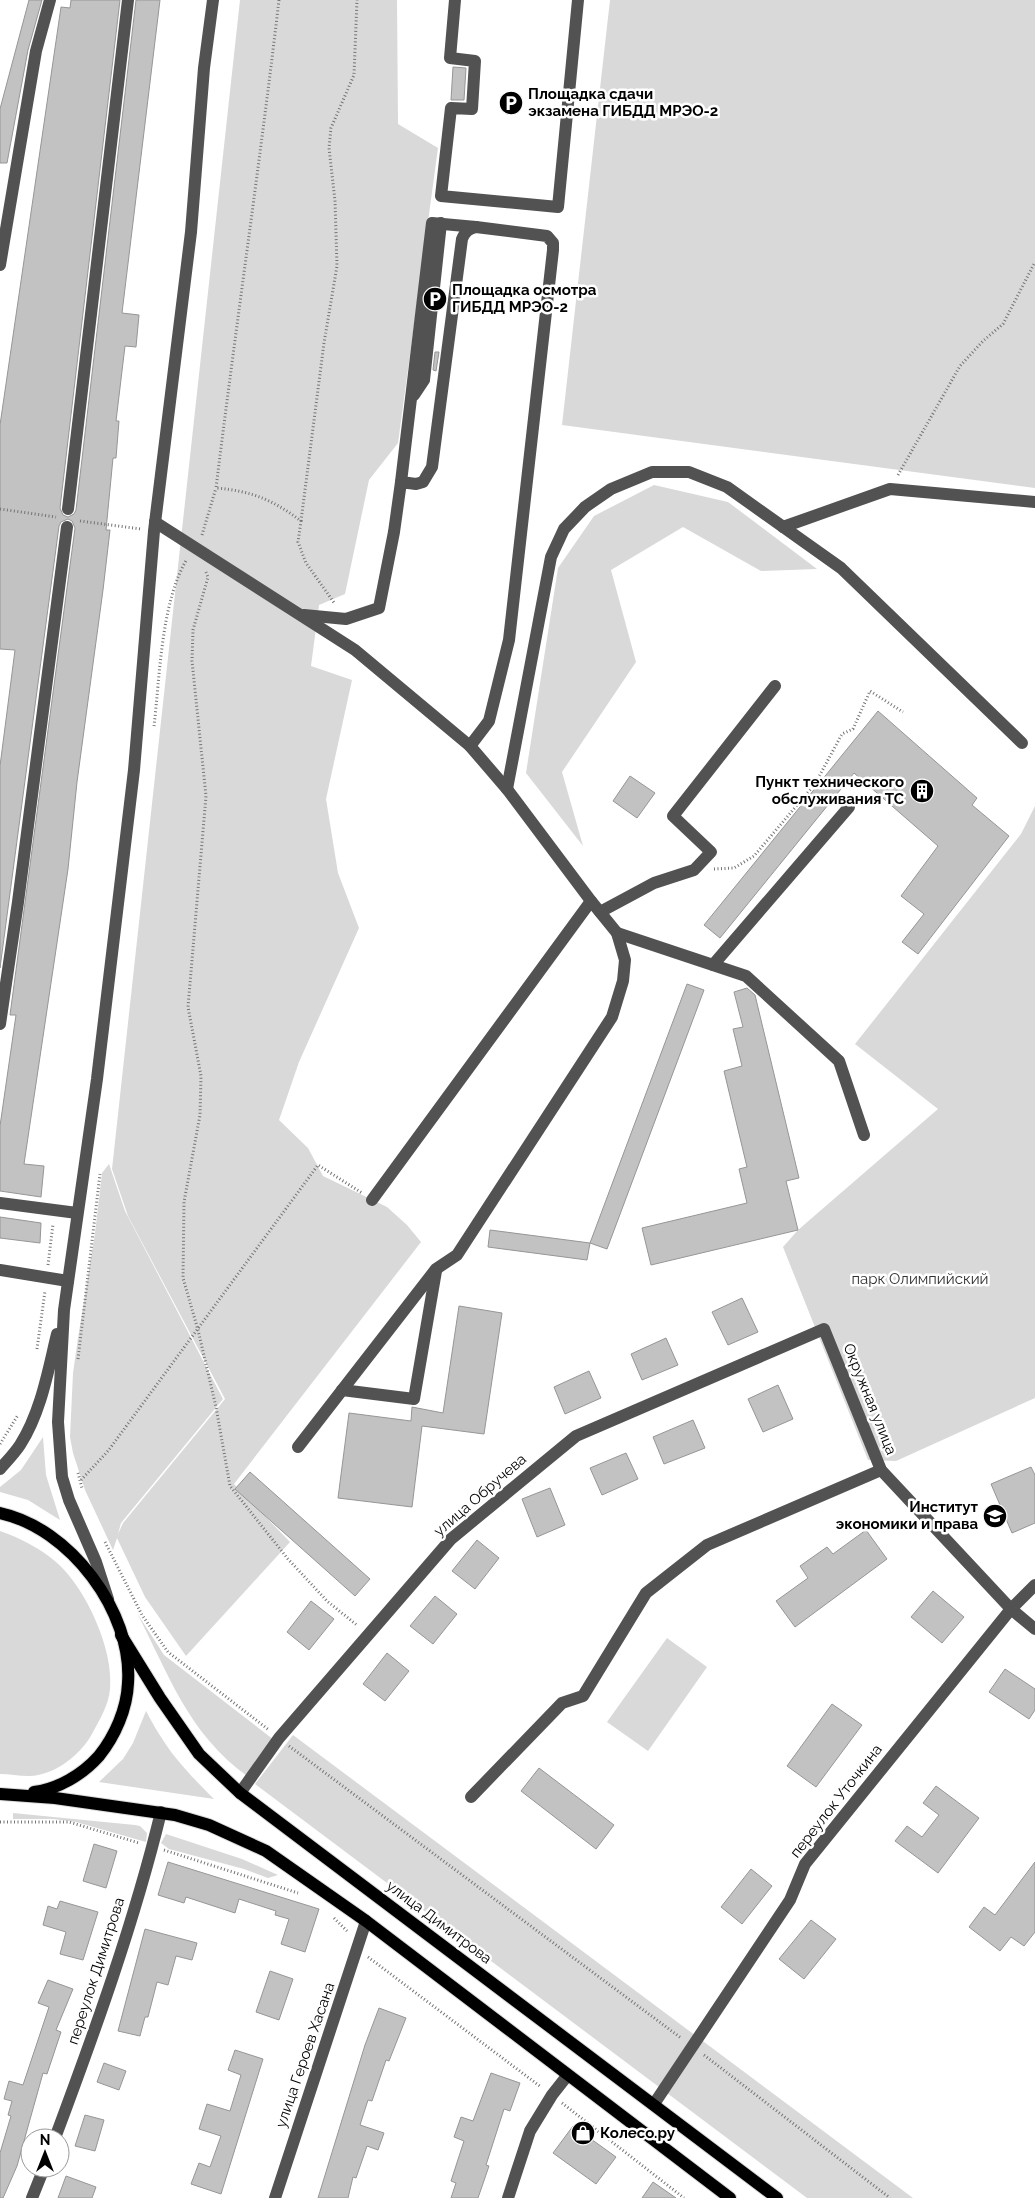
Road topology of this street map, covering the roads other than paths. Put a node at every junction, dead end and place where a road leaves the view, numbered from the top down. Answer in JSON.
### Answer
{"nodes":[{"id":1,"x":50,"y":0,"type":"edge"},
{"id":2,"x":128,"y":0,"type":"edge"},
{"id":3,"x":213,"y":0,"type":"edge"},
{"id":4,"x":455,"y":0,"type":"edge"},
{"id":5,"x":578,"y":0,"type":"edge"},
{"id":6,"x":476,"y":227,"type":"junction"},
{"id":7,"x":0,"y":264,"type":"edge"},
{"id":8,"x":401,"y":482,"type":"junction"},
{"id":9,"x":1035,"y":502,"type":"edge"},
{"id":10,"x":68,"y":509,"type":"dead end"},
{"id":11,"x":155,"y":522,"type":"junction"},
{"id":12,"x":67,"y":527,"type":"dead end"},
{"id":13,"x":783,"y":527,"type":"junction"},
{"id":14,"x":301,"y":615,"type":"junction"},
{"id":15,"x":775,"y":686,"type":"dead end"},
{"id":16,"x":1022,"y":742,"type":"dead end"},
{"id":17,"x":470,"y":746,"type":"junction"},
{"id":18,"x":507,"y":790,"type":"junction"},
{"id":19,"x":849,"y":807,"type":"dead end"},
{"id":20,"x":591,"y":901,"type":"junction"},
{"id":21,"x":600,"y":912,"type":"junction"},
{"id":22,"x":617,"y":933,"type":"junction"},
{"id":23,"x":713,"y":965,"type":"junction"},
{"id":24,"x":0,"y":1024,"type":"edge"},
{"id":25,"x":864,"y":1135,"type":"dead end"},
{"id":26,"x":372,"y":1200,"type":"road end"},
{"id":27,"x":0,"y":1203,"type":"edge"},
{"id":28,"x":77,"y":1213,"type":"junction"},
{"id":29,"x":436,"y":1268,"type":"junction"},
{"id":30,"x":0,"y":1270,"type":"edge"},
{"id":31,"x":68,"y":1281,"type":"junction"},
{"id":32,"x":64,"y":1310,"type":"junction"},
{"id":33,"x":824,"y":1329,"type":"joint"},
{"id":34,"x":342,"y":1390,"type":"junction"},
{"id":35,"x":298,"y":1447,"type":"dead end"},
{"id":36,"x":0,"y":1469,"type":"edge"},
{"id":37,"x":881,"y":1470,"type":"junction"},
{"id":38,"x":0,"y":1513,"type":"edge"},
{"id":39,"x":1035,"y":1585,"type":"edge"},
{"id":40,"x":1011,"y":1609,"type":"junction"},
{"id":41,"x":112,"y":1611,"type":"junction"},
{"id":42,"x":1035,"y":1630,"type":"edge"},
{"id":43,"x":121,"y":1636,"type":"junction"},
{"id":44,"x":240,"y":1793,"type":"junction"},
{"id":45,"x":0,"y":1794,"type":"edge"},
{"id":46,"x":19,"y":1794,"type":"junction"},
{"id":47,"x":471,"y":1797,"type":"dead end"},
{"id":48,"x":161,"y":1812,"type":"junction"},
{"id":49,"x":366,"y":1922,"type":"junction"},
{"id":50,"x":566,"y":2076,"type":"junction"},
{"id":51,"x":654,"y":2104,"type":"junction"},
{"id":52,"x":59,"y":2128,"type":"edge"},
{"id":53,"x":40,"y":2178,"type":"edge"},
{"id":54,"x":32,"y":2198,"type":"edge"},
{"id":55,"x":275,"y":2198,"type":"edge"},
{"id":56,"x":508,"y":2198,"type":"edge"},
{"id":57,"x":729,"y":2198,"type":"edge"},
{"id":58,"x":777,"y":2198,"type":"edge"}],
"edges":[{"from":1,"to":7,"type":"street"},
{"from":2,"to":10,"type":"street"},
{"from":3,"to":11,"type":"street"},
{"from":4,"to":5,"type":"street"},
{"from":6,"to":8,"type":"street"},
{"from":6,"to":8,"type":"street"},
{"from":6,"to":17,"type":"street"},
{"from":8,"to":14,"type":"street"},
{"from":9,"to":13,"type":"street"},
{"from":11,"to":14,"type":"street"},
{"from":11,"to":28,"type":"street"},
{"from":12,"to":24,"type":"street"},
{"from":13,"to":16,"type":"street"},
{"from":13,"to":18,"type":"street"},
{"from":14,"to":17,"type":"street"},
{"from":15,"to":21,"type":"street"},
{"from":17,"to":18,"type":"street"},
{"from":18,"to":20,"type":"street"},
{"from":19,"to":23,"type":"street"},
{"from":20,"to":21,"type":"street"},
{"from":20,"to":26,"type":"street"},
{"from":21,"to":22,"type":"street"},
{"from":22,"to":23,"type":"street"},
{"from":22,"to":29,"type":"street"},
{"from":23,"to":25,"type":"street"},
{"from":27,"to":28,"type":"street"},
{"from":28,"to":31,"type":"street"},
{"from":29,"to":34,"type":"street"},
{"from":29,"to":34,"type":"street"},
{"from":30,"to":31,"type":"street"},
{"from":31,"to":32,"type":"street"},
{"from":32,"to":36,"type":"street"},
{"from":32,"to":41,"type":"street"},
{"from":33,"to":37,"type":"street","name":"Окружная улица"},
{"from":33,"to":44,"type":"street","name":"улица Обручева"},
{"from":34,"to":35,"type":"street"},
{"from":37,"to":40,"type":"street","name":"Окружная улица"},
{"from":37,"to":47,"type":"street"},
{"from":38,"to":41,"type":"main road","name":"улица Димитрова"},
{"from":39,"to":40,"type":"street","name":"переулок Уточкина"},
{"from":40,"to":42,"type":"street","name":"Окружная улица"},
{"from":40,"to":51,"type":"street","name":"переулок Уточкина"},
{"from":41,"to":43,"type":"main road","name":"улица Димитрова"},
{"from":43,"to":44,"type":"main road","name":"улица Димитрова"},
{"from":43,"to":46,"type":"main road","name":"улица Димитрова"},
{"from":44,"to":51,"type":"main road","name":"улица Димитрова"},
{"from":45,"to":46,"type":"main road","name":"улица Димитрова"},
{"from":46,"to":48,"type":"main road","name":"улица Димитрова"},
{"from":48,"to":49,"type":"main road","name":"улица Димитрова"},
{"from":48,"to":52,"type":"street","name":"переулок Димитрова"},
{"from":49,"to":50,"type":"main road","name":"улица Димитрова"},
{"from":49,"to":55,"type":"street","name":"улица Героев Хасана"},
{"from":50,"to":56,"type":"street"},
{"from":50,"to":57,"type":"main road","name":"улица Димитрова"},
{"from":51,"to":58,"type":"main road","name":"улица Димитрова"},
{"from":53,"to":54,"type":"street"}]}
